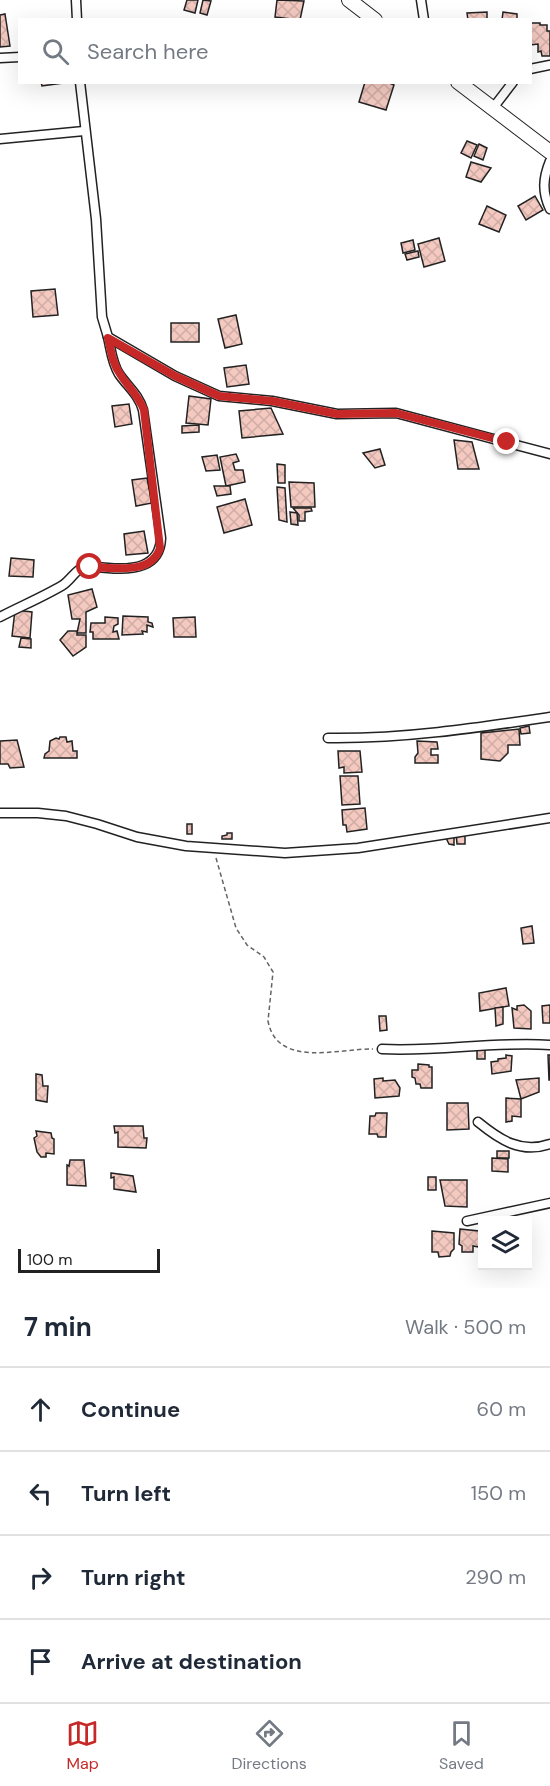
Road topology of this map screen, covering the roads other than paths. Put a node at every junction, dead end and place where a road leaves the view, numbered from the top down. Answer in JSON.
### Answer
{"nodes":[{"id":1,"x":76,"y":0,"type":"edge"},
{"id":2,"x":349,"y":0,"type":"edge"},
{"id":3,"x":421,"y":0,"type":"edge"},
{"id":4,"x":77,"y":18,"type":"edge"},
{"id":5,"x":372,"y":18,"type":"edge"},
{"id":6,"x":424,"y":18,"type":"edge"},
{"id":7,"x":18,"y":57,"type":"edge"},
{"id":8,"x":0,"y":58,"type":"edge"},
{"id":9,"x":550,"y":65,"type":"edge"},
{"id":10,"x":532,"y":69,"type":"edge"},
{"id":11,"x":80,"y":84,"type":"edge"},
{"id":12,"x":461,"y":84,"type":"edge"},
{"id":13,"x":511,"y":84,"type":"edge"},
{"id":14,"x":493,"y":108,"type":"junction"},
{"id":15,"x":84,"y":131,"type":"junction"},
{"id":16,"x":0,"y":139,"type":"edge"},
{"id":17,"x":550,"y":152,"type":"edge"},
{"id":18,"x":550,"y":161,"type":"edge"},
{"id":19,"x":550,"y":209,"type":"edge"},
{"id":20,"x":108,"y":338,"type":"junction"},
{"id":21,"x":550,"y":454,"type":"edge"},
{"id":22,"x":0,"y":617,"type":"edge"},
{"id":23,"x":550,"y":717,"type":"edge"},
{"id":24,"x":328,"y":738,"type":"dead end"},
{"id":25,"x":0,"y":813,"type":"edge"},
{"id":26,"x":550,"y":818,"type":"edge"},
{"id":27,"x":550,"y":1045,"type":"edge"},
{"id":28,"x":382,"y":1049,"type":"road end"},
{"id":29,"x":478,"y":1122,"type":"dead end"},
{"id":30,"x":550,"y":1144,"type":"edge"},
{"id":31,"x":550,"y":1203,"type":"edge"},
{"id":32,"x":467,"y":1221,"type":"dead end"}],
"edges":[{"from":1,"to":4,"type":"street"},
{"from":2,"to":5,"type":"main road"},
{"from":3,"to":6,"type":"street"},
{"from":7,"to":8,"type":"street"},
{"from":9,"to":10,"type":"street"},
{"from":11,"to":15,"type":"street"},
{"from":12,"to":14,"type":"main road"},
{"from":13,"to":14,"type":"street"},
{"from":14,"to":17,"type":"main road"},
{"from":15,"to":16,"type":"street"},
{"from":15,"to":20,"type":"street"},
{"from":18,"to":19,"type":"street"},
{"from":20,"to":21,"type":"street"},
{"from":20,"to":22,"type":"street"},
{"from":23,"to":24,"type":"street"},
{"from":25,"to":26,"type":"street"},
{"from":27,"to":28,"type":"street"},
{"from":29,"to":30,"type":"street"},
{"from":31,"to":32,"type":"street"}]}
